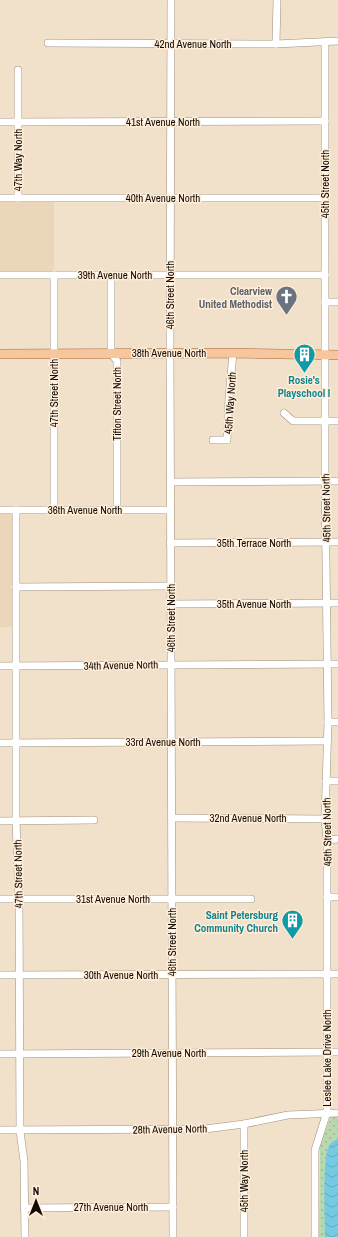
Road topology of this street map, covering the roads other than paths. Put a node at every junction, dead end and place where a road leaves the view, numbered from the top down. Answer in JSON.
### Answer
{"nodes":[{"id":1,"x":171,"y":0,"type":"edge"},
{"id":2,"x":277,"y":0,"type":"edge"},
{"id":3,"x":338,"y":41,"type":"edge"},
{"id":4,"x":325,"y":42,"type":"junction"},
{"id":5,"x":48,"y":43,"type":"dead end"},
{"id":6,"x":171,"y":44,"type":"junction"},
{"id":7,"x":276,"y":44,"type":"junction"},
{"id":8,"x":18,"y":70,"type":"dead end"},
{"id":9,"x":325,"y":121,"type":"junction"},
{"id":10,"x":0,"y":122,"type":"edge"},
{"id":11,"x":17,"y":122,"type":"junction"},
{"id":12,"x":171,"y":122,"type":"junction"},
{"id":13,"x":0,"y":198,"type":"edge"},
{"id":14,"x":18,"y":198,"type":"junction"},
{"id":15,"x":325,"y":198,"type":"junction"},
{"id":16,"x":170,"y":199,"type":"junction"},
{"id":17,"x":0,"y":275,"type":"edge"},
{"id":18,"x":54,"y":275,"type":"junction"},
{"id":19,"x":111,"y":275,"type":"junction"},
{"id":20,"x":325,"y":275,"type":"junction"},
{"id":21,"x":170,"y":276,"type":"junction"},
{"id":22,"x":325,"y":302,"type":"junction"},
{"id":23,"x":338,"y":302,"type":"edge"},
{"id":24,"x":233,"y":352,"type":"junction"},
{"id":25,"x":111,"y":353,"type":"junction"},
{"id":26,"x":170,"y":353,"type":"junction"},
{"id":27,"x":0,"y":354,"type":"edge"},
{"id":28,"x":54,"y":354,"type":"junction"},
{"id":29,"x":325,"y":355,"type":"junction"},
{"id":30,"x":338,"y":355,"type":"edge"},
{"id":31,"x":284,"y":413,"type":"dead end"},
{"id":32,"x":326,"y":421,"type":"junction"},
{"id":33,"x":338,"y":421,"type":"edge"},
{"id":34,"x":213,"y":440,"type":"dead end"},
{"id":35,"x":325,"y":481,"type":"junction"},
{"id":36,"x":338,"y":481,"type":"edge"},
{"id":37,"x":170,"y":482,"type":"junction"},
{"id":38,"x":0,"y":510,"type":"edge"},
{"id":39,"x":16,"y":510,"type":"junction"},
{"id":40,"x":54,"y":510,"type":"junction"},
{"id":41,"x":117,"y":510,"type":"junction"},
{"id":42,"x":170,"y":510,"type":"junction"},
{"id":43,"x":326,"y":542,"type":"junction"},
{"id":44,"x":338,"y":542,"type":"edge"},
{"id":45,"x":170,"y":543,"type":"junction"},
{"id":46,"x":171,"y":586,"type":"junction"},
{"id":47,"x":16,"y":587,"type":"junction"},
{"id":48,"x":327,"y":603,"type":"junction"},
{"id":49,"x":338,"y":603,"type":"edge"},
{"id":50,"x":171,"y":604,"type":"junction"},
{"id":51,"x":171,"y":664,"type":"junction"},
{"id":52,"x":327,"y":664,"type":"junction"},
{"id":53,"x":338,"y":664,"type":"edge"},
{"id":54,"x":0,"y":666,"type":"edge"},
{"id":55,"x":16,"y":666,"type":"junction"},
{"id":56,"x":328,"y":722,"type":"junction"},
{"id":57,"x":338,"y":722,"type":"edge"},
{"id":58,"x":326,"y":741,"type":"junction"},
{"id":59,"x":170,"y":742,"type":"junction"},
{"id":60,"x":0,"y":743,"type":"edge"},
{"id":61,"x":17,"y":743,"type":"junction"},
{"id":62,"x":326,"y":781,"type":"junction"},
{"id":63,"x":338,"y":781,"type":"edge"},
{"id":64,"x":172,"y":818,"type":"junction"},
{"id":65,"x":325,"y":819,"type":"junction"},
{"id":66,"x":94,"y":820,"type":"dead end"},
{"id":67,"x":0,"y":821,"type":"edge"},
{"id":68,"x":16,"y":821,"type":"junction"},
{"id":69,"x":327,"y":840,"type":"junction"},
{"id":70,"x":338,"y":840,"type":"edge"},
{"id":71,"x":327,"y":897,"type":"junction"},
{"id":72,"x":338,"y":897,"type":"edge"},
{"id":73,"x":19,"y":898,"type":"junction"},
{"id":74,"x":0,"y":899,"type":"edge"},
{"id":75,"x":172,"y":899,"type":"junction"},
{"id":76,"x":251,"y":899,"type":"dead end"},
{"id":77,"x":327,"y":974,"type":"junction"},
{"id":78,"x":338,"y":974,"type":"edge"},
{"id":79,"x":19,"y":975,"type":"junction"},
{"id":80,"x":172,"y":975,"type":"junction"},
{"id":81,"x":0,"y":976,"type":"edge"},
{"id":82,"x":327,"y":1052,"type":"junction"},
{"id":83,"x":338,"y":1052,"type":"edge"},
{"id":84,"x":172,"y":1053,"type":"junction"},
{"id":85,"x":0,"y":1054,"type":"edge"},
{"id":86,"x":20,"y":1054,"type":"junction"},
{"id":87,"x":327,"y":1112,"type":"junction"},
{"id":88,"x":338,"y":1113,"type":"edge"},
{"id":89,"x":244,"y":1124,"type":"junction"},
{"id":90,"x":0,"y":1130,"type":"edge"},
{"id":91,"x":20,"y":1130,"type":"junction"},
{"id":92,"x":172,"y":1130,"type":"junction"},
{"id":93,"x":173,"y":1207,"type":"junction"},
{"id":94,"x":24,"y":1208,"type":"junction"},
{"id":95,"x":25,"y":1237,"type":"edge"},
{"id":96,"x":173,"y":1237,"type":"edge"},
{"id":97,"x":244,"y":1237,"type":"edge"},
{"id":98,"x":316,"y":1237,"type":"edge"}],
"edges":[{"from":1,"to":6,"type":"street","name":"46th Street North"},
{"from":2,"to":7,"type":"street"},
{"from":3,"to":4,"type":"street","name":"42nd Avenue North"},
{"from":4,"to":7,"type":"street","name":"42nd Avenue North"},
{"from":4,"to":9,"type":"street","name":"45th Street North"},
{"from":5,"to":6,"type":"street","name":"42nd Avenue North"},
{"from":6,"to":7,"type":"street","name":"42nd Avenue North"},
{"from":6,"to":12,"type":"street","name":"46th Street North"},
{"from":8,"to":11,"type":"street"},
{"from":9,"to":12,"type":"street","name":"41st Avenue North"},
{"from":9,"to":15,"type":"street","name":"45th Street North"},
{"from":10,"to":11,"type":"street","name":"41st Avenue North"},
{"from":11,"to":12,"type":"street","name":"41st Avenue North"},
{"from":11,"to":14,"type":"street","name":"47th Way North"},
{"from":12,"to":16,"type":"street","name":"46th Street North"},
{"from":13,"to":14,"type":"street","name":"40th Avenue North"},
{"from":14,"to":16,"type":"street","name":"40th Avenue North"},
{"from":15,"to":16,"type":"street","name":"40th Avenue North"},
{"from":15,"to":20,"type":"street","name":"45th Street North"},
{"from":16,"to":21,"type":"street","name":"46th Street North"},
{"from":17,"to":18,"type":"street","name":"39th Avenue North"},
{"from":18,"to":19,"type":"street","name":"39th Avenue North"},
{"from":18,"to":28,"type":"street","name":"47th Street North"},
{"from":19,"to":21,"type":"street","name":"39th Avenue North"},
{"from":19,"to":25,"type":"street","name":"Tifton Street North"},
{"from":20,"to":21,"type":"street","name":"39th Avenue North"},
{"from":20,"to":22,"type":"street","name":"45th Street North"},
{"from":21,"to":26,"type":"street","name":"46th Street North"},
{"from":22,"to":23,"type":"street"},
{"from":22,"to":29,"type":"street","name":"45th Street North"},
{"from":24,"to":26,"type":"main road","name":"38th Avenue North"},
{"from":24,"to":29,"type":"main road","name":"38th Avenue North"},
{"from":24,"to":34,"type":"street","name":"45th Way North"},
{"from":25,"to":26,"type":"main road","name":"38th Avenue North"},
{"from":25,"to":28,"type":"main road","name":"38th Avenue North"},
{"from":25,"to":41,"type":"street","name":"Tifton Street North"},
{"from":26,"to":37,"type":"street","name":"46th Street North"},
{"from":27,"to":28,"type":"main road","name":"38th Avenue North"},
{"from":28,"to":40,"type":"street","name":"47th Street North"},
{"from":29,"to":30,"type":"main road","name":"38th Avenue North"},
{"from":29,"to":32,"type":"street","name":"45th Street North"},
{"from":31,"to":32,"type":"street"},
{"from":32,"to":33,"type":"street"},
{"from":32,"to":35,"type":"street","name":"45th Street North"},
{"from":35,"to":36,"type":"street"},
{"from":35,"to":37,"type":"street"},
{"from":35,"to":43,"type":"street","name":"45th Street North"},
{"from":37,"to":42,"type":"street","name":"46th Street North"},
{"from":38,"to":39,"type":"street","name":"36th Avenue North"},
{"from":39,"to":40,"type":"street","name":"36th Avenue North"},
{"from":39,"to":47,"type":"street","name":"47th Street North"},
{"from":40,"to":41,"type":"street","name":"36th Avenue North"},
{"from":41,"to":42,"type":"street","name":"36th Avenue North"},
{"from":42,"to":45,"type":"street","name":"46th Street North"},
{"from":43,"to":44,"type":"street","name":"35th Terrace North"},
{"from":43,"to":45,"type":"street","name":"35th Terrace North"},
{"from":43,"to":48,"type":"street","name":"45th Street North"},
{"from":45,"to":46,"type":"street","name":"46th Street North"},
{"from":46,"to":47,"type":"street"},
{"from":46,"to":50,"type":"street","name":"46th Street North"},
{"from":47,"to":55,"type":"street","name":"47th Street North"},
{"from":48,"to":49,"type":"street","name":"35th Avenue North"},
{"from":48,"to":50,"type":"street","name":"35th Avenue North"},
{"from":48,"to":52,"type":"street","name":"45th Street North"},
{"from":50,"to":51,"type":"street","name":"46th Street North"},
{"from":51,"to":52,"type":"street","name":"34th Avenue North"},
{"from":51,"to":55,"type":"street","name":"34th Avenue North"},
{"from":51,"to":59,"type":"street","name":"46th Street North"},
{"from":52,"to":53,"type":"street","name":"34th Avenue North"},
{"from":52,"to":56,"type":"street","name":"45th Street North"},
{"from":54,"to":55,"type":"street","name":"34th Avenue North"},
{"from":55,"to":61,"type":"street","name":"47th Street North"},
{"from":56,"to":57,"type":"street"},
{"from":56,"to":58,"type":"street","name":"45th Street North"},
{"from":58,"to":59,"type":"street","name":"33rd Avenue North"},
{"from":58,"to":62,"type":"street","name":"45th Street North"},
{"from":59,"to":61,"type":"street","name":"33rd Avenue North"},
{"from":59,"to":64,"type":"street","name":"46th Street North"},
{"from":60,"to":61,"type":"street","name":"33rd Avenue North"},
{"from":61,"to":68,"type":"street","name":"47th Street North"},
{"from":62,"to":63,"type":"street"},
{"from":62,"to":65,"type":"street","name":"45th Street North"},
{"from":64,"to":65,"type":"street","name":"32nd Avenue North"},
{"from":64,"to":75,"type":"street","name":"46th Street North"},
{"from":65,"to":69,"type":"street","name":"45th Street North"},
{"from":66,"to":68,"type":"street"},
{"from":67,"to":68,"type":"street"},
{"from":68,"to":73,"type":"street","name":"47th Street North"},
{"from":69,"to":70,"type":"street"},
{"from":69,"to":71,"type":"street","name":"45th Street North"},
{"from":71,"to":72,"type":"street"},
{"from":71,"to":77,"type":"street","name":"45th Street North"},
{"from":73,"to":74,"type":"street","name":"31st Avenue North"},
{"from":73,"to":75,"type":"street","name":"31st Avenue North"},
{"from":73,"to":79,"type":"street","name":"47th Street North"},
{"from":75,"to":76,"type":"street","name":"31st Avenue North"},
{"from":75,"to":80,"type":"street","name":"46th Street North"},
{"from":77,"to":78,"type":"street","name":"30th Avenue North"},
{"from":77,"to":80,"type":"street","name":"30th Avenue North"},
{"from":77,"to":82,"type":"street","name":"Leslee Lake Drive North"},
{"from":79,"to":80,"type":"street","name":"30th Avenue North"},
{"from":79,"to":81,"type":"street","name":"30th Avenue North"},
{"from":79,"to":86,"type":"street","name":"47th Street North"},
{"from":80,"to":84,"type":"street","name":"46th Street North"},
{"from":82,"to":83,"type":"street","name":"29th Avenue North"},
{"from":82,"to":84,"type":"street","name":"29th Avenue North"},
{"from":82,"to":87,"type":"street","name":"Leslee Lake Drive North"},
{"from":84,"to":86,"type":"street","name":"29th Avenue North"},
{"from":84,"to":92,"type":"street","name":"46th Street North"},
{"from":85,"to":86,"type":"street","name":"29th Avenue North"},
{"from":86,"to":91,"type":"street","name":"47th Street North"},
{"from":87,"to":88,"type":"street","name":"28th Avenue North"},
{"from":87,"to":89,"type":"street","name":"28th Avenue North"},
{"from":87,"to":98,"type":"street","name":"Leslee Lake Drive North"},
{"from":89,"to":92,"type":"street","name":"28th Avenue North"},
{"from":89,"to":97,"type":"street","name":"45th Way North"},
{"from":90,"to":91,"type":"street","name":"28th Avenue North"},
{"from":91,"to":92,"type":"street","name":"28th Avenue North"},
{"from":91,"to":94,"type":"street","name":"47th Street North"},
{"from":92,"to":93,"type":"street","name":"46th Street North"},
{"from":93,"to":94,"type":"street","name":"27th Avenue North"},
{"from":93,"to":96,"type":"street","name":"46th Street North"},
{"from":94,"to":95,"type":"street","name":"47th Street North"}]}
